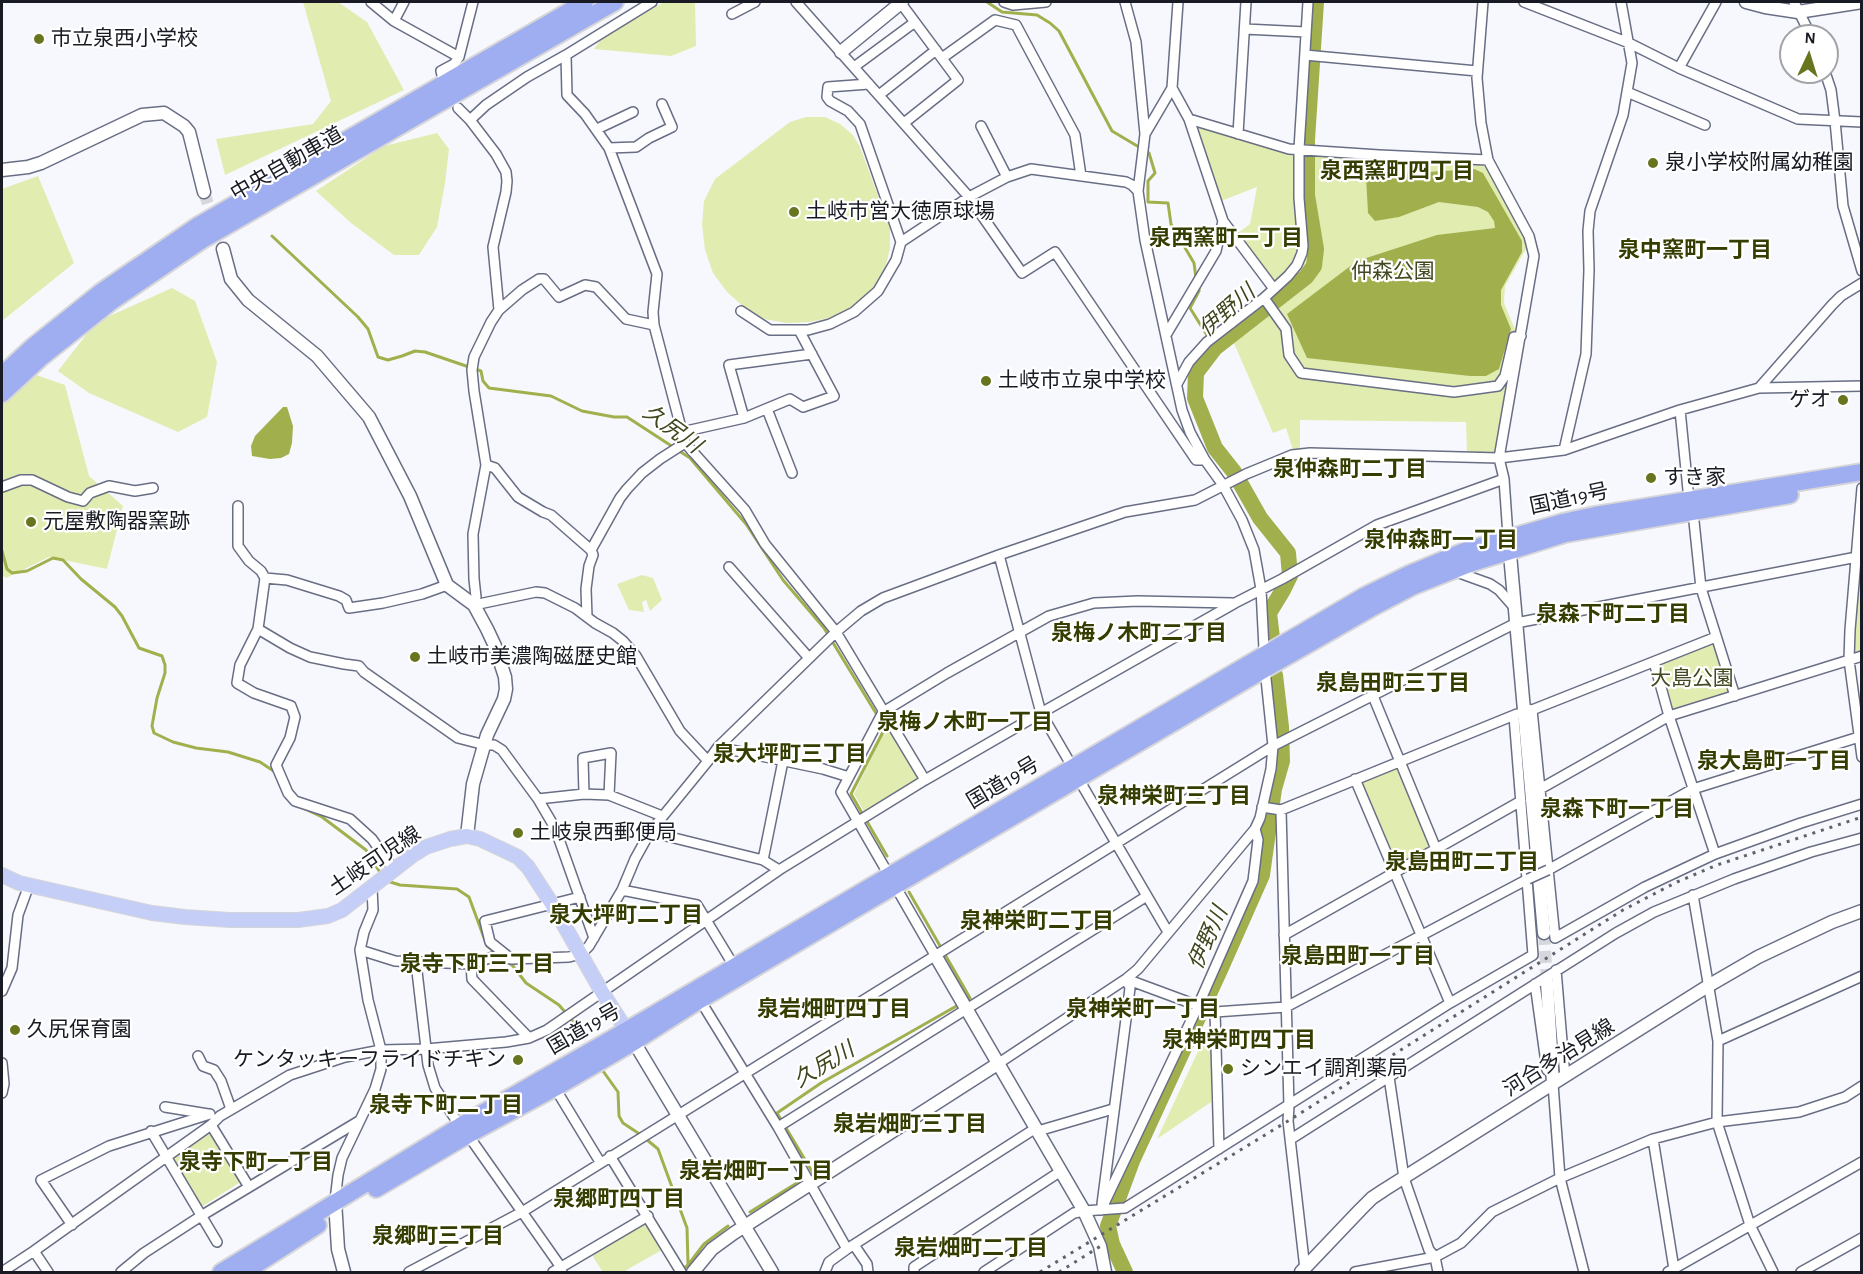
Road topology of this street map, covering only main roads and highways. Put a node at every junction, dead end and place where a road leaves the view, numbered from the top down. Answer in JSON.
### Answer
{"nodes":[{"id":1,"x":585,"y":2,"type":"edge"},
{"id":2,"x":615,"y":2,"type":"edge"},
{"id":3,"x":2,"y":375,"type":"edge"},
{"id":4,"x":2,"y":394,"type":"edge"},
{"id":5,"x":1862,"y":472,"type":"edge"},
{"id":6,"x":1862,"y":485,"type":"edge"},
{"id":7,"x":1691,"y":506,"type":"junction"},
{"id":8,"x":1509,"y":543,"type":"junction"},
{"id":9,"x":1264,"y":661,"type":"junction"},
{"id":10,"x":2,"y":875,"type":"edge"},
{"id":11,"x":894,"y":881,"type":"junction"},
{"id":12,"x":630,"y":1036,"type":"junction"},
{"id":13,"x":464,"y":1130,"type":"junction"},
{"id":14,"x":335,"y":1208,"type":"junction"},
{"id":15,"x":221,"y":1272,"type":"edge"},
{"id":16,"x":245,"y":1272,"type":"edge"}],
"edges":[{"from":1,"to":3,"type":"highway","name":"中央自動車道"},
{"from":2,"to":4,"type":"highway","name":"中央自動車道"},
{"from":5,"to":7,"type":"highway","name":"国道19号"},
{"from":6,"to":7,"type":"highway","name":"国道19号"},
{"from":7,"to":8,"type":"highway","name":"国道19号"},
{"from":8,"to":9,"type":"highway","name":"国道19号"},
{"from":8,"to":9,"type":"highway","name":"国道19号"},
{"from":9,"to":11,"type":"highway","name":"国道19号"},
{"from":10,"to":12,"type":"main road","name":"土岐可児線"},
{"from":11,"to":12,"type":"highway","name":"国道19号"},
{"from":11,"to":12,"type":"highway","name":"国道19号"},
{"from":12,"to":13,"type":"highway","name":"国道19号"},
{"from":12,"to":13,"type":"highway","name":"国道19号"},
{"from":13,"to":14,"type":"highway","name":"国道19号"},
{"from":14,"to":15,"type":"highway","name":"国道19号"},
{"from":14,"to":16,"type":"highway","name":"国道19号"}]}
